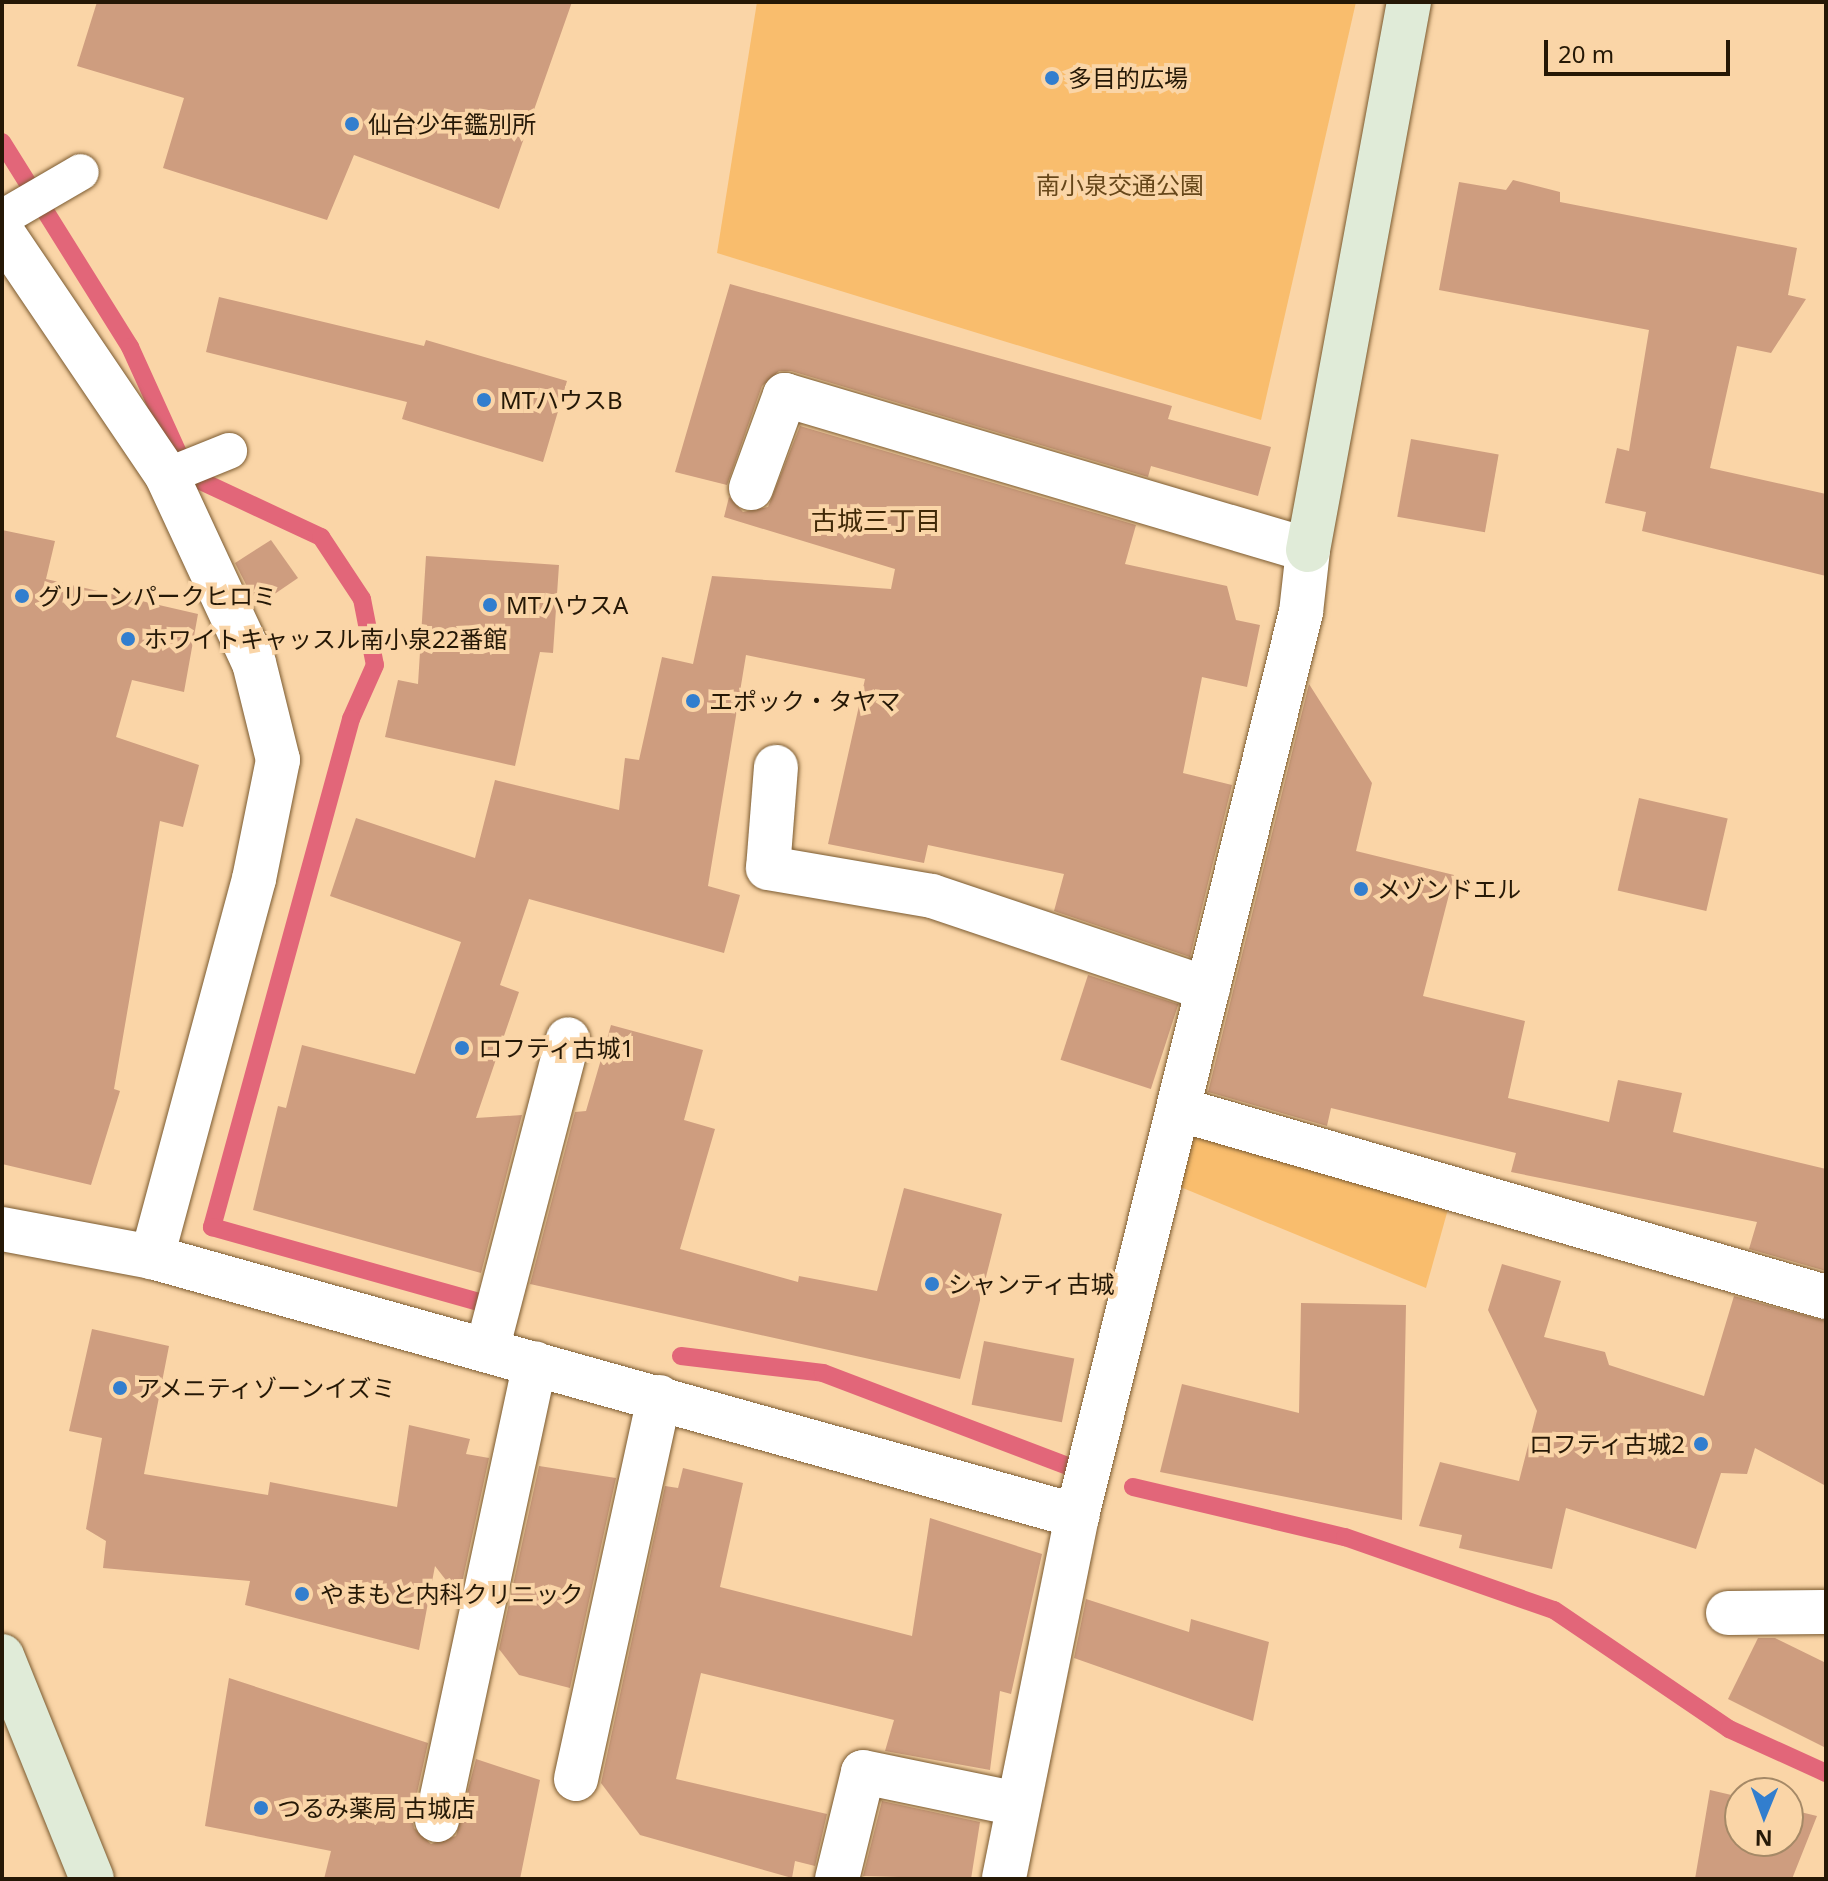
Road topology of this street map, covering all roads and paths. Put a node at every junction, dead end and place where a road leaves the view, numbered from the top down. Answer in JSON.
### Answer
{"nodes":[{"id":1,"x":1409,"y":2,"type":"edge"},
{"id":2,"x":81,"y":172,"type":"dead end"},
{"id":3,"x":2,"y":218,"type":"edge"},
{"id":4,"x":2,"y":232,"type":"edge"},
{"id":5,"x":229,"y":451,"type":"dead end"},
{"id":6,"x":167,"y":476,"type":"junction"},
{"id":7,"x":751,"y":488,"type":"dead end"},
{"id":8,"x":1308,"y":550,"type":"junction"},
{"id":9,"x":776,"y":767,"type":"dead end"},
{"id":10,"x":1208,"y":989,"type":"junction"},
{"id":11,"x":568,"y":1039,"type":"dead end"},
{"id":12,"x":1178,"y":1109,"type":"junction"},
{"id":13,"x":2,"y":1229,"type":"edge"},
{"id":14,"x":152,"y":1257,"type":"junction"},
{"id":15,"x":1826,"y":1297,"type":"edge"},
{"id":16,"x":487,"y":1350,"type":"junction"},
{"id":17,"x":535,"y":1363,"type":"junction"},
{"id":18,"x":659,"y":1397,"type":"junction"},
{"id":19,"x":1077,"y":1516,"type":"junction"},
{"id":20,"x":1826,"y":1612,"type":"edge"},
{"id":21,"x":1728,"y":1613,"type":"dead end"},
{"id":22,"x":2,"y":1656,"type":"edge"},
{"id":23,"x":576,"y":1779,"type":"dead end"},
{"id":24,"x":1017,"y":1804,"type":"junction"},
{"id":25,"x":437,"y":1820,"type":"dead end"},
{"id":26,"x":92,"y":1879,"type":"edge"},
{"id":27,"x":837,"y":1879,"type":"edge"},
{"id":28,"x":1004,"y":1879,"type":"edge"}],
"edges":[{"from":1,"to":8,"type":"street"},
{"from":2,"to":3,"type":"lane"},
{"from":4,"to":6,"type":"street"},
{"from":5,"to":6,"type":"lane"},
{"from":6,"to":14,"type":"street"},
{"from":7,"to":8,"type":"street"},
{"from":8,"to":10,"type":"street"},
{"from":9,"to":10,"type":"street"},
{"from":10,"to":12,"type":"street"},
{"from":11,"to":16,"type":"street"},
{"from":12,"to":15,"type":"street"},
{"from":12,"to":19,"type":"street"},
{"from":13,"to":14,"type":"street"},
{"from":14,"to":16,"type":"street"},
{"from":16,"to":17,"type":"street"},
{"from":17,"to":18,"type":"street"},
{"from":17,"to":25,"type":"street"},
{"from":18,"to":19,"type":"street"},
{"from":18,"to":23,"type":"street"},
{"from":19,"to":24,"type":"street"},
{"from":20,"to":21,"type":"street"},
{"from":22,"to":26,"type":"street"},
{"from":24,"to":27,"type":"street"},
{"from":24,"to":28,"type":"street"}]}
